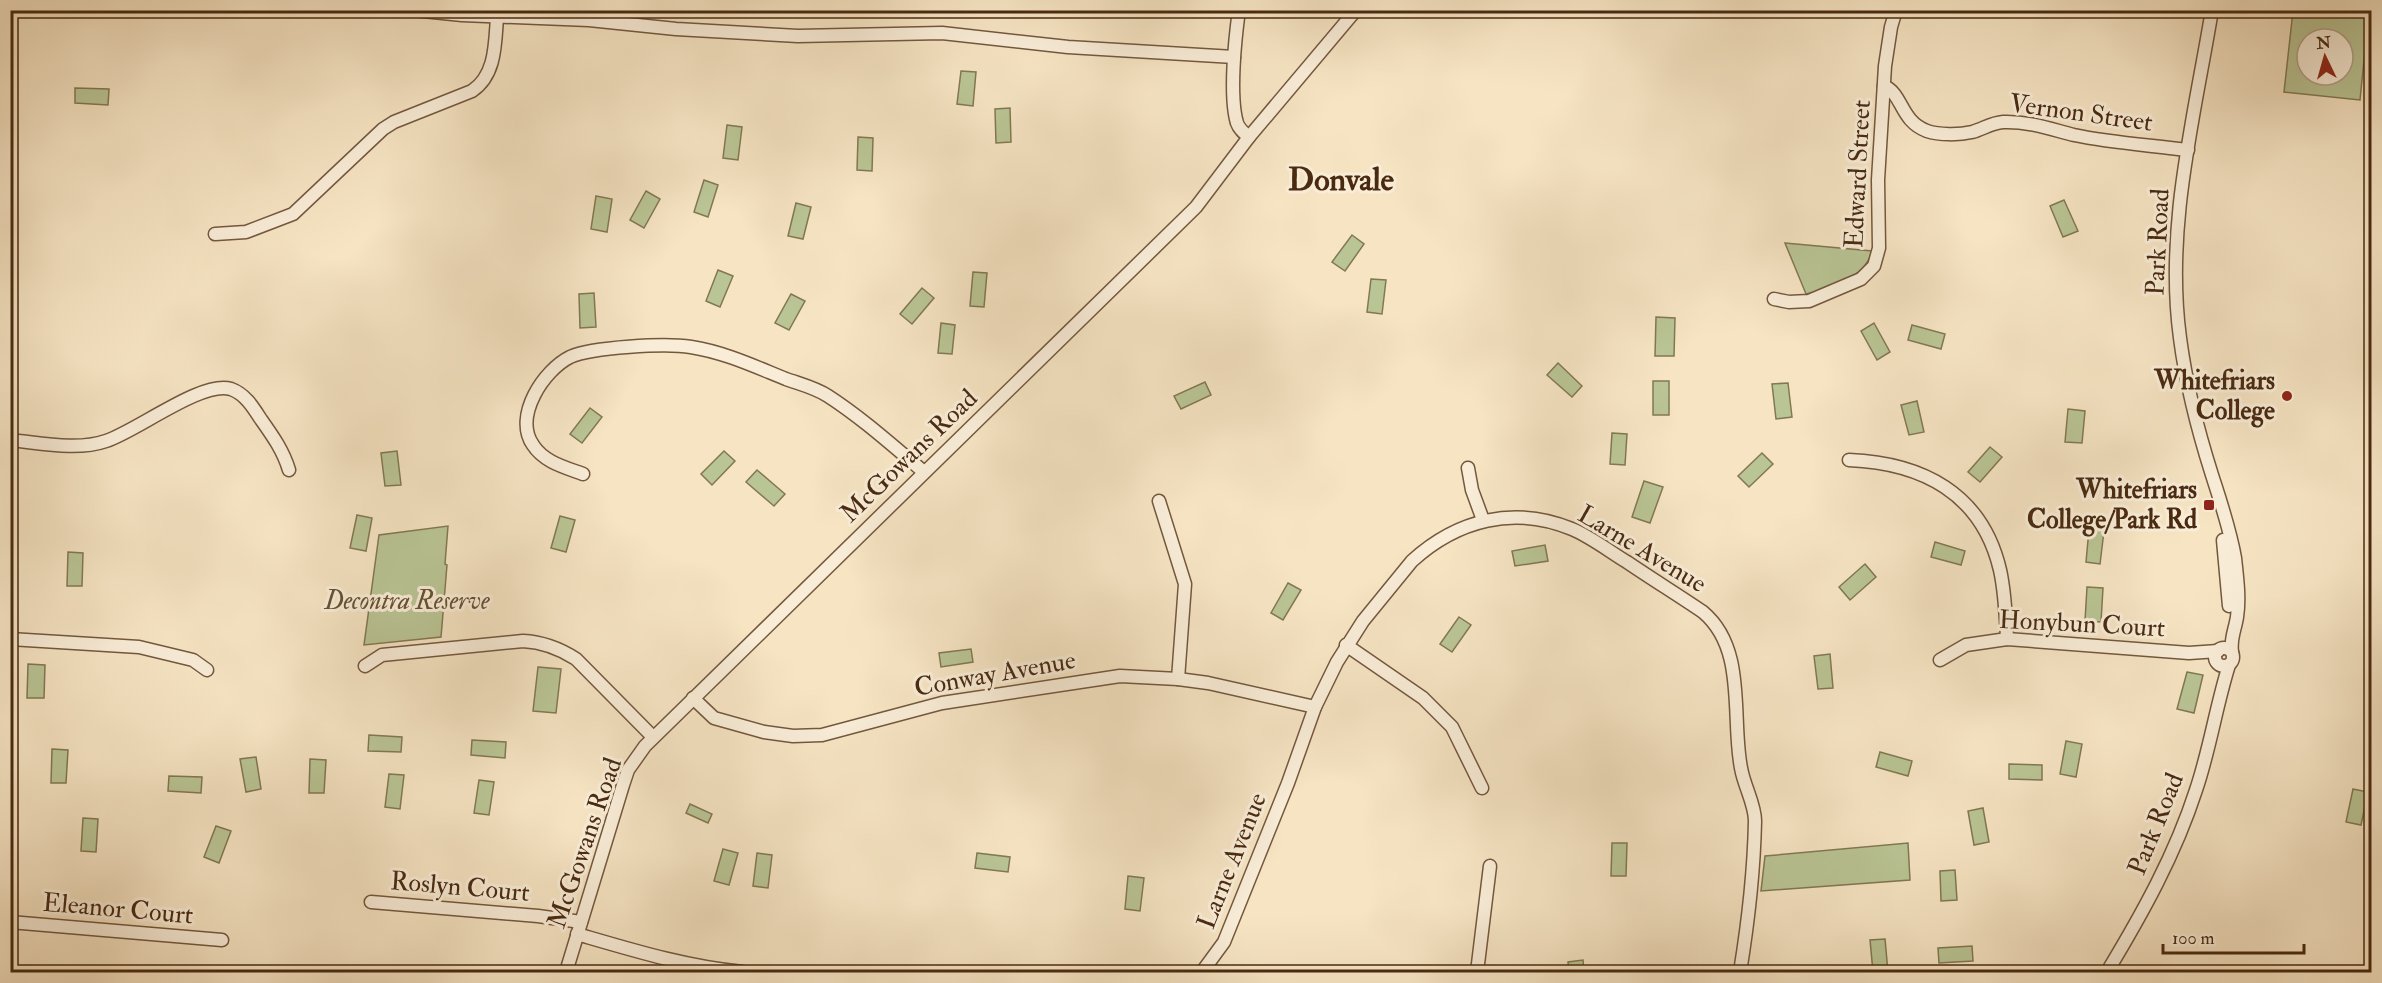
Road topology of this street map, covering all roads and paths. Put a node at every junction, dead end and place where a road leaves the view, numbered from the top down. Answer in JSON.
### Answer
{"nodes":[{"id":1,"x":413,"y":10,"type":"edge"},
{"id":2,"x":1239,"y":10,"type":"edge"},
{"id":3,"x":1356,"y":10,"type":"edge"},
{"id":4,"x":1896,"y":10,"type":"edge"},
{"id":5,"x":2212,"y":10,"type":"edge"},
{"id":6,"x":497,"y":17,"type":"junction"},
{"id":7,"x":1234,"y":57,"type":"junction"},
{"id":8,"x":1884,"y":86,"type":"junction"},
{"id":9,"x":1249,"y":137,"type":"junction"},
{"id":10,"x":2188,"y":150,"type":"junction"},
{"id":11,"x":216,"y":234,"type":"dead end"},
{"id":12,"x":1774,"y":299,"type":"dead end"},
{"id":13,"x":10,"y":440,"type":"edge"},
{"id":14,"x":1849,"y":460,"type":"dead end"},
{"id":15,"x":1468,"y":468,"type":"dead end"},
{"id":16,"x":289,"y":470,"type":"dead end"},
{"id":17,"x":924,"y":472,"type":"junction"},
{"id":18,"x":583,"y":474,"type":"dead end"},
{"id":19,"x":1159,"y":501,"type":"dead end"},
{"id":20,"x":1483,"y":520,"type":"junction"},
{"id":21,"x":10,"y":639,"type":"edge"},
{"id":22,"x":2007,"y":639,"type":"junction"},
{"id":23,"x":1346,"y":645,"type":"junction"},
{"id":24,"x":2222,"y":657,"type":"junction"},
{"id":25,"x":1940,"y":660,"type":"dead end"},
{"id":26,"x":365,"y":666,"type":"dead end"},
{"id":27,"x":207,"y":670,"type":"dead end"},
{"id":28,"x":1178,"y":679,"type":"junction"},
{"id":29,"x":693,"y":698,"type":"junction"},
{"id":30,"x":1315,"y":707,"type":"junction"},
{"id":31,"x":653,"y":737,"type":"junction"},
{"id":32,"x":1482,"y":788,"type":"dead end"},
{"id":33,"x":1490,"y":866,"type":"dead end"},
{"id":34,"x":371,"y":902,"type":"dead end"},
{"id":35,"x":10,"y":922,"type":"edge"},
{"id":36,"x":579,"y":928,"type":"junction"},
{"id":37,"x":222,"y":940,"type":"dead end"},
{"id":38,"x":566,"y":972,"type":"edge"},
{"id":39,"x":744,"y":972,"type":"edge"},
{"id":40,"x":1202,"y":972,"type":"edge"},
{"id":41,"x":1477,"y":972,"type":"edge"},
{"id":42,"x":1740,"y":972,"type":"edge"},
{"id":43,"x":2107,"y":972,"type":"edge"}],
"edges":[{"from":1,"to":6,"type":"street"},
{"from":2,"to":7,"type":"street"},
{"from":3,"to":9,"type":"street","name":"McGowans Road"},
{"from":4,"to":8,"type":"street","name":"Edward Street"},
{"from":5,"to":10,"type":"street","name":"Park Road"},
{"from":6,"to":7,"type":"street"},
{"from":6,"to":11,"type":"street"},
{"from":7,"to":9,"type":"street"},
{"from":8,"to":10,"type":"street","name":"Vernon Street"},
{"from":8,"to":12,"type":"street","name":"Edward Street"},
{"from":9,"to":17,"type":"street","name":"McGowans Road"},
{"from":10,"to":24,"type":"street","name":"Park Road"},
{"from":13,"to":16,"type":"street"},
{"from":14,"to":22,"type":"street"},
{"from":15,"to":20,"type":"street"},
{"from":17,"to":18,"type":"street"},
{"from":17,"to":29,"type":"street","name":"McGowans Road"},
{"from":19,"to":28,"type":"street"},
{"from":20,"to":23,"type":"street","name":"Larne Avenue"},
{"from":20,"to":42,"type":"street","name":"Larne Avenue"},
{"from":21,"to":27,"type":"street"},
{"from":22,"to":24,"type":"street","name":"Honybun Court"},
{"from":22,"to":25,"type":"street","name":"Honybun Court"},
{"from":23,"to":30,"type":"street","name":"Larne Avenue"},
{"from":23,"to":32,"type":"street"},
{"from":24,"to":43,"type":"street","name":"Park Road"},
{"from":26,"to":31,"type":"street"},
{"from":28,"to":29,"type":"street","name":"Conway Avenue"},
{"from":28,"to":30,"type":"street","name":"Conway Avenue"},
{"from":29,"to":31,"type":"street","name":"McGowans Road"},
{"from":30,"to":40,"type":"street","name":"Larne Avenue"},
{"from":31,"to":36,"type":"street","name":"McGowans Road"},
{"from":33,"to":41,"type":"street"},
{"from":34,"to":36,"type":"street","name":"Roslyn Court"},
{"from":35,"to":37,"type":"street","name":"Eleanor Court"},
{"from":36,"to":38,"type":"street","name":"McGowans Road"},
{"from":36,"to":39,"type":"street"}]}
